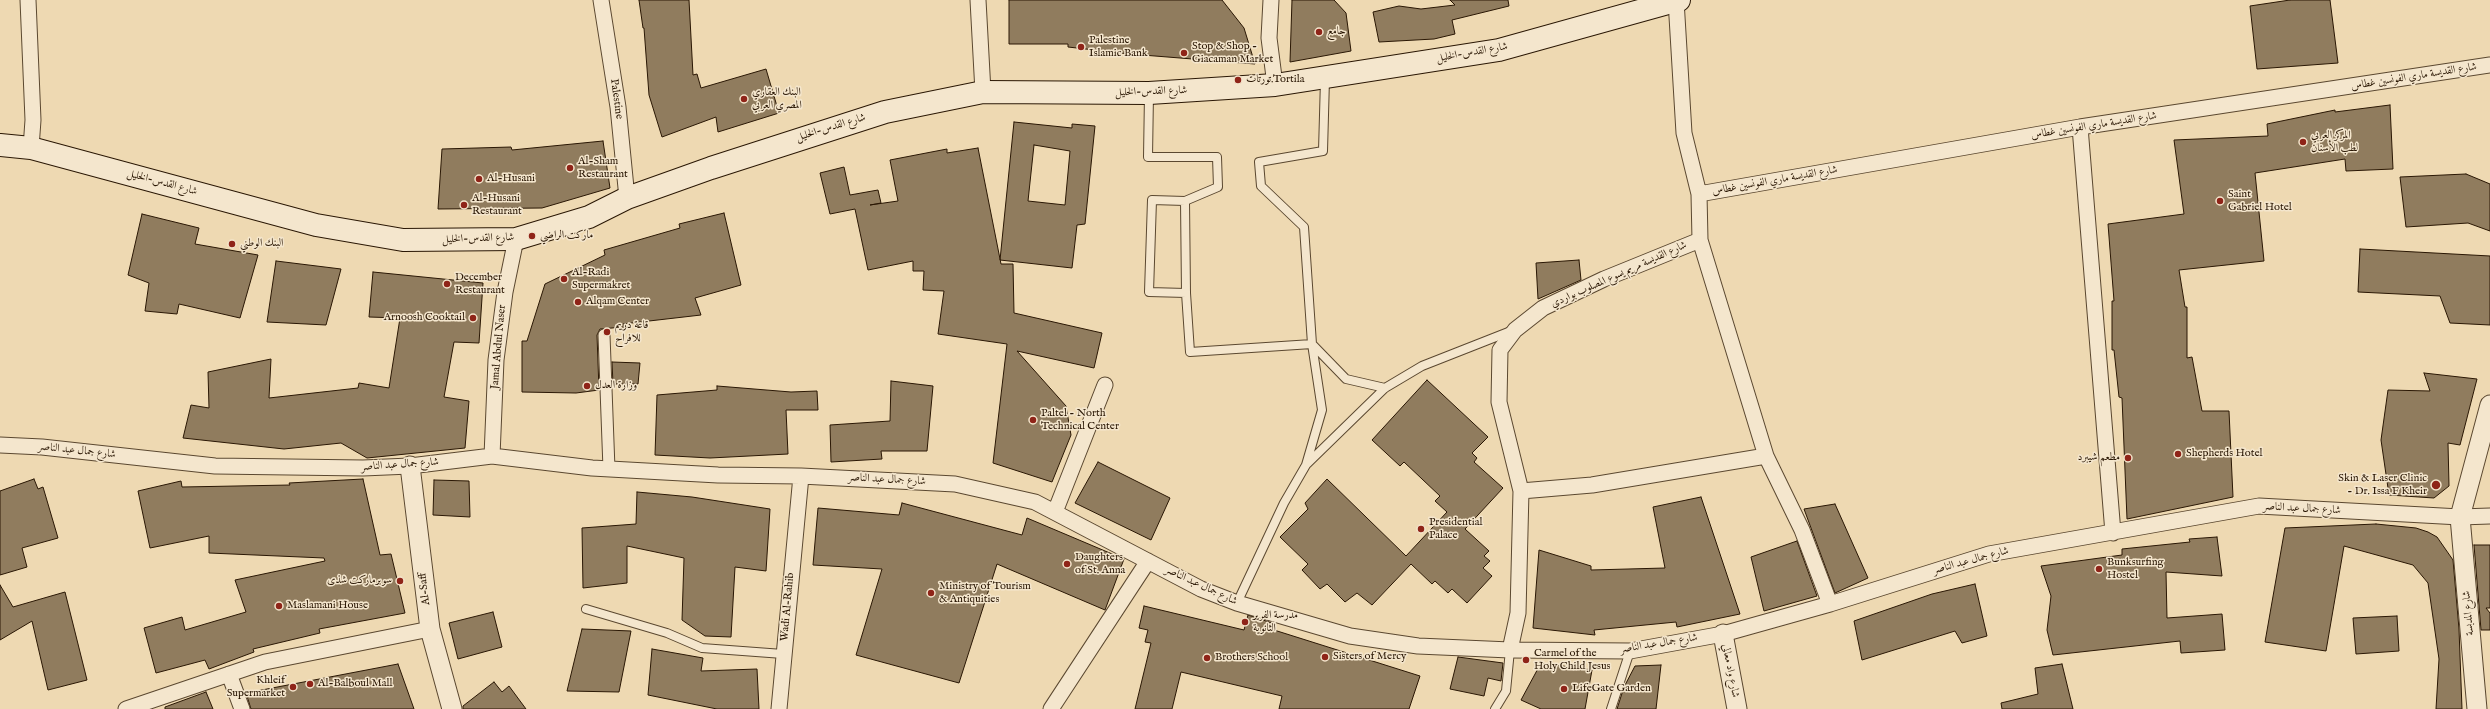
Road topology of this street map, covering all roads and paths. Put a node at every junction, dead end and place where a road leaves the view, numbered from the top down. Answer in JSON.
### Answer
{"nodes":[{"id":1,"x":28,"y":0,"type":"edge"},
{"id":2,"x":601,"y":0,"type":"edge"},
{"id":3,"x":978,"y":0,"type":"edge"},
{"id":4,"x":1271,"y":0,"type":"edge"},
{"id":5,"x":1676,"y":0,"type":"edge"},
{"id":6,"x":2490,"y":65,"type":"edge"},
{"id":7,"x":1325,"y":78,"type":"junction"},
{"id":8,"x":1275,"y":85,"type":"junction"},
{"id":9,"x":983,"y":92,"type":"junction"},
{"id":10,"x":1149,"y":93,"type":"junction"},
{"id":11,"x":2080,"y":127,"type":"junction"},
{"id":12,"x":0,"y":145,"type":"edge"},
{"id":13,"x":31,"y":148,"type":"junction"},
{"id":14,"x":1699,"y":194,"type":"junction"},
{"id":15,"x":626,"y":198,"type":"junction"},
{"id":16,"x":1185,"y":201,"type":"junction"},
{"id":17,"x":516,"y":239,"type":"junction"},
{"id":18,"x":1700,"y":240,"type":"junction"},
{"id":19,"x":1186,"y":293,"type":"junction"},
{"id":20,"x":1514,"y":330,"type":"junction"},
{"id":21,"x":604,"y":335,"type":"dead end"},
{"id":22,"x":1312,"y":344,"type":"junction"},
{"id":23,"x":1104,"y":385,"type":"dead end"},
{"id":24,"x":1385,"y":388,"type":"junction"},
{"id":25,"x":2490,"y":406,"type":"edge"},
{"id":26,"x":0,"y":445,"type":"edge"},
{"id":27,"x":492,"y":456,"type":"junction"},
{"id":28,"x":1766,"y":456,"type":"junction"},
{"id":29,"x":1306,"y":465,"type":"junction"},
{"id":30,"x":410,"y":466,"type":"junction"},
{"id":31,"x":609,"y":469,"type":"junction"},
{"id":32,"x":800,"y":476,"type":"junction"},
{"id":33,"x":1521,"y":490,"type":"junction"},
{"id":34,"x":1055,"y":512,"type":"junction"},
{"id":35,"x":2490,"y":516,"type":"edge"},
{"id":36,"x":2460,"y":517,"type":"junction"},
{"id":37,"x":2113,"y":533,"type":"junction"},
{"id":38,"x":1148,"y":561,"type":"junction"},
{"id":39,"x":1236,"y":603,"type":"junction"},
{"id":40,"x":1830,"y":604,"type":"junction"},
{"id":41,"x":586,"y":609,"type":"dead end"},
{"id":42,"x":430,"y":629,"type":"junction"},
{"id":43,"x":1722,"y":634,"type":"junction"},
{"id":44,"x":1510,"y":650,"type":"junction"},
{"id":45,"x":1630,"y":651,"type":"junction"},
{"id":46,"x":783,"y":654,"type":"junction"},
{"id":47,"x":229,"y":674,"type":"junction"},
{"id":48,"x":126,"y":709,"type":"edge"},
{"id":49,"x":242,"y":709,"type":"edge"},
{"id":50,"x":452,"y":709,"type":"edge"},
{"id":51,"x":779,"y":709,"type":"edge"},
{"id":52,"x":1051,"y":709,"type":"edge"},
{"id":53,"x":1495,"y":709,"type":"edge"},
{"id":54,"x":1611,"y":709,"type":"edge"},
{"id":55,"x":1737,"y":709,"type":"edge"},
{"id":56,"x":2477,"y":709,"type":"edge"}],
"edges":[{"from":1,"to":13,"type":"street"},
{"from":2,"to":15,"type":"street","name":"Palestine"},
{"from":3,"to":9,"type":"street"},
{"from":4,"to":8,"type":"street"},
{"from":5,"to":7,"type":"main road","name":"شارع القدس-الخليل"},
{"from":5,"to":14,"type":"street"},
{"from":6,"to":11,"type":"street","name":"شارع القديسة ماري الفونسين غطاس"},
{"from":7,"to":8,"type":"main road","name":"شارع القدس-الخليل"},
{"from":7,"to":22,"type":"lane"},
{"from":8,"to":10,"type":"main road","name":"شارع القدس-الخليل"},
{"from":9,"to":10,"type":"main road","name":"شارع القدس-الخليل"},
{"from":9,"to":15,"type":"main road","name":"شارع القدس-الخليل"},
{"from":10,"to":16,"type":"lane"},
{"from":11,"to":14,"type":"street","name":"شارع القديسة ماري الفونسين غطاس"},
{"from":11,"to":37,"type":"street"},
{"from":12,"to":13,"type":"main road","name":"شارع القدس-الخليل"},
{"from":13,"to":17,"type":"main road","name":"شارع القدس-الخليل"},
{"from":14,"to":18,"type":"street"},
{"from":15,"to":17,"type":"main road","name":"شارع القدس-الخليل"},
{"from":16,"to":19,"type":"lane"},
{"from":16,"to":19,"type":"lane"},
{"from":17,"to":27,"type":"street","name":"Jamal Abdul Naser"},
{"from":18,"to":20,"type":"street","name":"شارع القديسة مريم يسوع المصلوب بواردي"},
{"from":18,"to":28,"type":"street"},
{"from":19,"to":22,"type":"lane"},
{"from":20,"to":24,"type":"lane"},
{"from":20,"to":33,"type":"street","name":"شارع القديسة مريم يسوع المصلوب بواردي"},
{"from":21,"to":31,"type":"street"},
{"from":22,"to":24,"type":"lane"},
{"from":22,"to":29,"type":"lane"},
{"from":23,"to":34,"type":"street"},
{"from":24,"to":29,"type":"lane"},
{"from":25,"to":36,"type":"street"},
{"from":26,"to":30,"type":"street","name":"شارع جمال عبد الناصر"},
{"from":27,"to":30,"type":"street","name":"شارع جمال عبد الناصر"},
{"from":27,"to":31,"type":"street","name":"شارع جمال عبد الناصر"},
{"from":28,"to":33,"type":"street"},
{"from":28,"to":40,"type":"street"},
{"from":29,"to":39,"type":"lane"},
{"from":30,"to":42,"type":"street","name":"Al-Saff"},
{"from":31,"to":32,"type":"street","name":"شارع جمال عبد الناصر"},
{"from":32,"to":34,"type":"street","name":"شارع جمال عبد الناصر"},
{"from":32,"to":46,"type":"street","name":"Wadi Al-Rahib"},
{"from":33,"to":44,"type":"street","name":"شارع القديسة مريم يسوع المصلوب بواردي"},
{"from":34,"to":38,"type":"street","name":"شارع جمال عبد الناصر"},
{"from":35,"to":36,"type":"street","name":"شارع جمال عبد الناصر"},
{"from":36,"to":37,"type":"street","name":"شارع جمال عبد الناصر"},
{"from":36,"to":56,"type":"street","name":"شارع المدبسة"},
{"from":37,"to":40,"type":"street","name":"شارع جمال عبد الناصر"},
{"from":38,"to":39,"type":"street","name":"شارع جمال عبد الناصر"},
{"from":38,"to":52,"type":"street"},
{"from":39,"to":44,"type":"street","name":"شارع جمال عبد الناصر"},
{"from":40,"to":43,"type":"street","name":"شارع جمال عبد الناصر"},
{"from":41,"to":46,"type":"lane"},
{"from":42,"to":47,"type":"street"},
{"from":42,"to":50,"type":"street","name":"Al-Saff"},
{"from":43,"to":45,"type":"street","name":"شارع جمال عبد الناصر"},
{"from":43,"to":55,"type":"street","name":"شارع واد معالي"},
{"from":44,"to":45,"type":"street","name":"شارع جمال عبد الناصر"},
{"from":44,"to":53,"type":"lane"},
{"from":45,"to":54,"type":"lane"},
{"from":46,"to":51,"type":"street","name":"Wadi Al-Rahib"},
{"from":47,"to":48,"type":"street"},
{"from":47,"to":49,"type":"street"}]}
